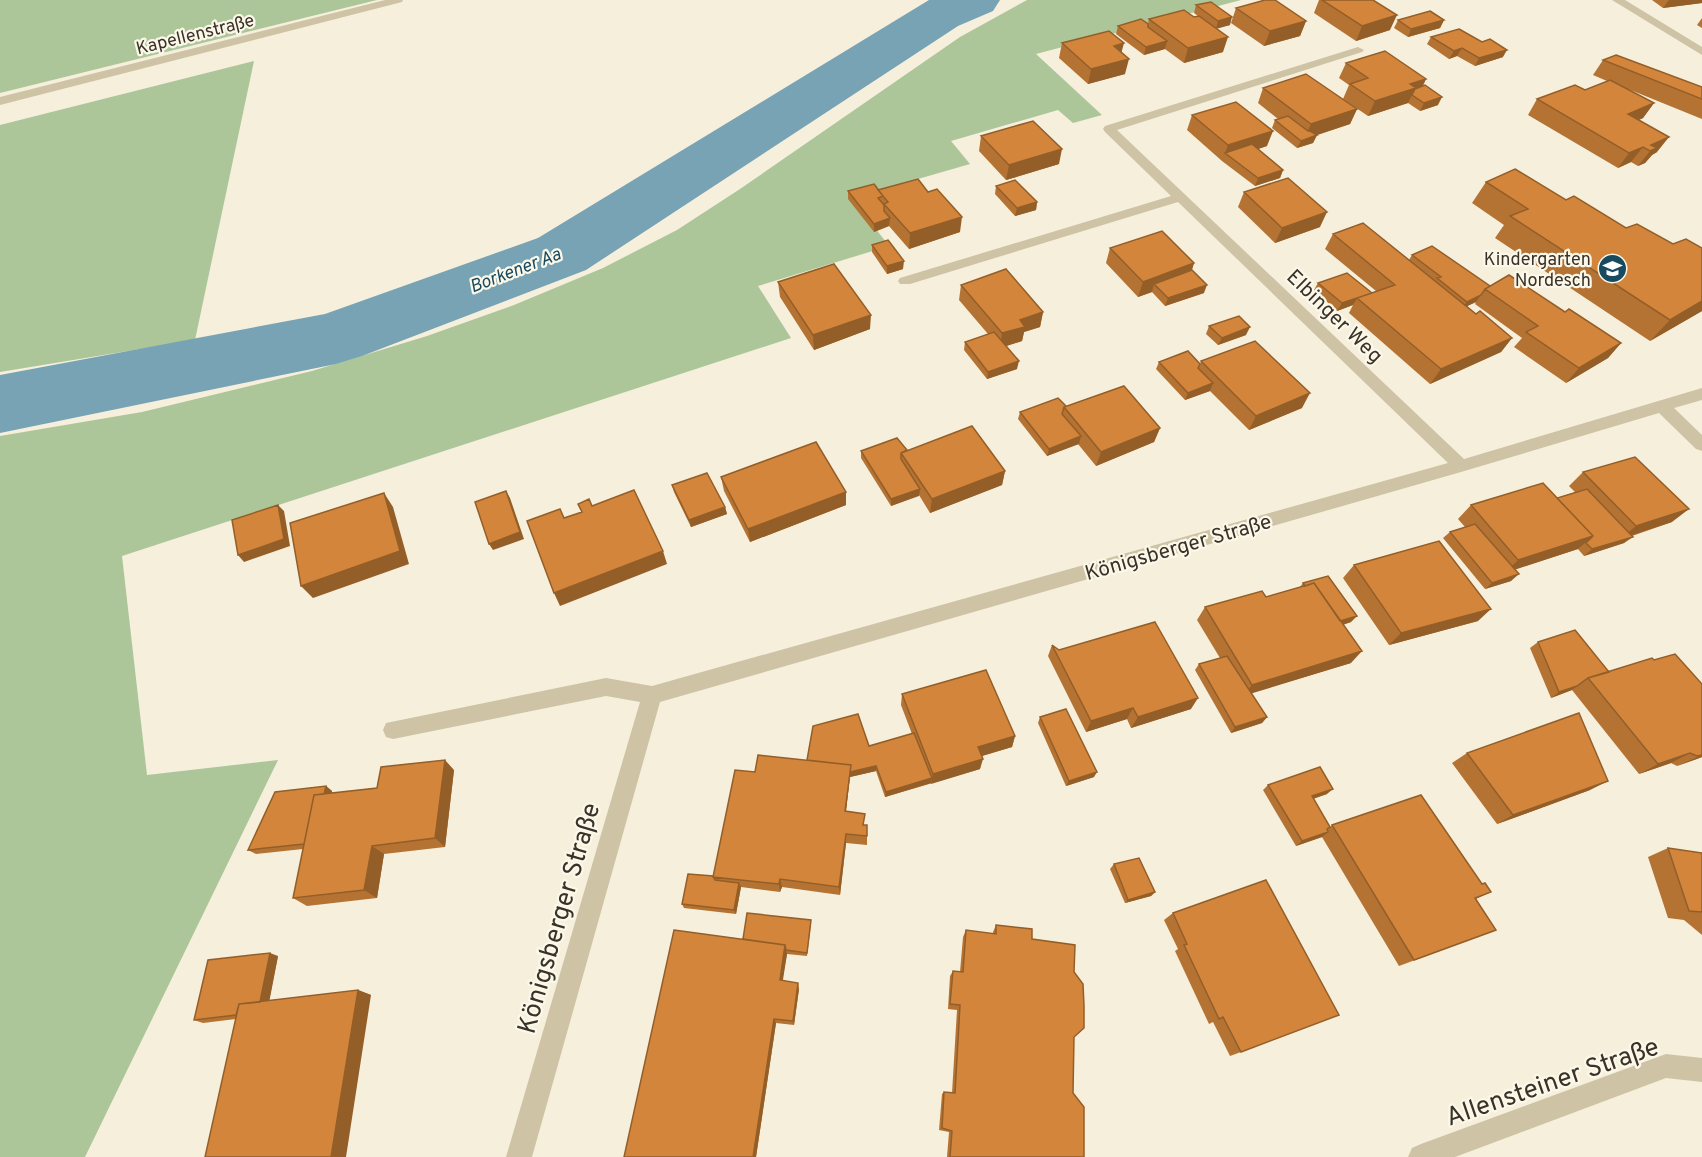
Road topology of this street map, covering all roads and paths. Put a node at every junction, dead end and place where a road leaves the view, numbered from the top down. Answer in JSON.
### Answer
{"nodes":[{"id":1,"x":398,"y":0,"type":"edge"},
{"id":2,"x":1617,"y":0,"type":"edge"},
{"id":3,"x":1358,"y":50,"type":"dead end"},
{"id":4,"x":1702,"y":52,"type":"edge"},
{"id":5,"x":0,"y":101,"type":"edge"},
{"id":6,"x":1181,"y":197,"type":"junction"},
{"id":7,"x":905,"y":281,"type":"dead end"},
{"id":8,"x":1702,"y":394,"type":"edge"},
{"id":9,"x":1662,"y":406,"type":"junction"},
{"id":10,"x":1702,"y":446,"type":"edge"},
{"id":11,"x":1461,"y":466,"type":"junction"},
{"id":12,"x":652,"y":695,"type":"junction"},
{"id":13,"x":393,"y":730,"type":"dead end"},
{"id":14,"x":1702,"y":1070,"type":"edge"},
{"id":15,"x":519,"y":1157,"type":"edge"},
{"id":16,"x":1421,"y":1157,"type":"edge"}],
"edges":[{"from":1,"to":5,"type":"street","name":"Kapellenstraße"},
{"from":2,"to":4,"type":"street"},
{"from":3,"to":6,"type":"street","name":"Elbinger Weg"},
{"from":6,"to":7,"type":"street"},
{"from":6,"to":11,"type":"street","name":"Elbinger Weg"},
{"from":8,"to":9,"type":"street","name":"Königsberger Straße"},
{"from":9,"to":10,"type":"street"},
{"from":9,"to":11,"type":"street","name":"Königsberger Straße"},
{"from":11,"to":12,"type":"street","name":"Königsberger Straße"},
{"from":12,"to":13,"type":"street","name":"Königsberger Straße"},
{"from":12,"to":15,"type":"street","name":"Königsberger Straße"},
{"from":14,"to":16,"type":"street","name":"Allensteiner Straße"}]}
